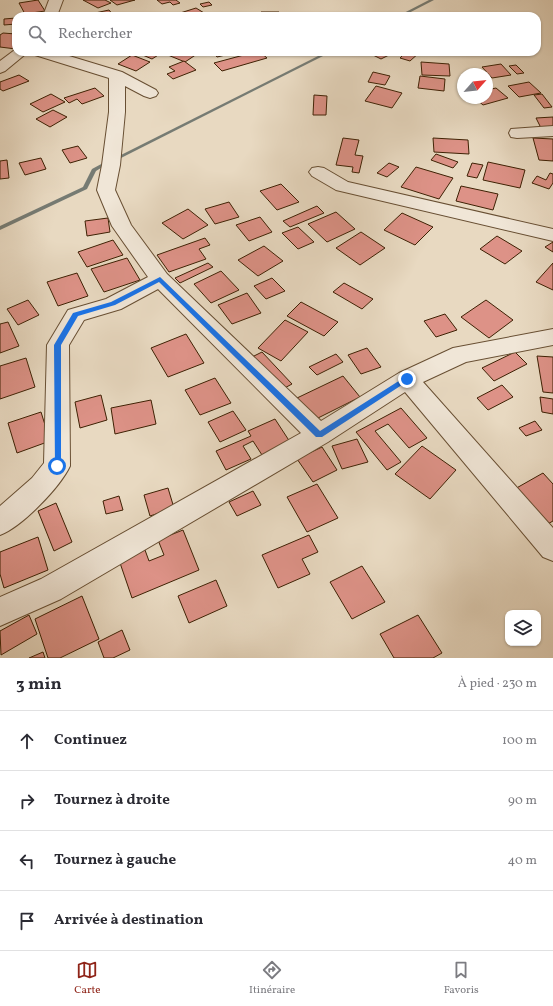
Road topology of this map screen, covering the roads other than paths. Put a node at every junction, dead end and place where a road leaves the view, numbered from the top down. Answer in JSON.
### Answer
{"nodes":[{"id":1,"x":56,"y":0,"type":"edge"},
{"id":2,"x":52,"y":12,"type":"edge"},
{"id":3,"x":16,"y":56,"type":"edge"},
{"id":4,"x":53,"y":56,"type":"edge"},
{"id":5,"x":0,"y":68,"type":"edge"},
{"id":6,"x":117,"y":75,"type":"junction"},
{"id":7,"x":150,"y":93,"type":"dead end"},
{"id":8,"x":553,"y":131,"type":"edge"},
{"id":9,"x":517,"y":133,"type":"dead end"},
{"id":10,"x":318,"y":172,"type":"dead end"},
{"id":11,"x":553,"y":235,"type":"edge"},
{"id":12,"x":160,"y":279,"type":"junction"},
{"id":13,"x":553,"y":337,"type":"edge"},
{"id":14,"x":407,"y":379,"type":"junction"},
{"id":15,"x":319,"y":435,"type":"junction"},
{"id":16,"x":0,"y":523,"type":"edge"},
{"id":17,"x":553,"y":548,"type":"edge"},
{"id":18,"x":0,"y":612,"type":"edge"}],
"edges":[{"from":1,"to":2,"type":"street"},
{"from":3,"to":5,"type":"street"},
{"from":4,"to":6,"type":"street"},
{"from":6,"to":7,"type":"street"},
{"from":6,"to":12,"type":"street"},
{"from":8,"to":9,"type":"street"},
{"from":10,"to":11,"type":"street"},
{"from":12,"to":15,"type":"street"},
{"from":12,"to":16,"type":"street"},
{"from":13,"to":14,"type":"street"},
{"from":14,"to":15,"type":"street"},
{"from":14,"to":17,"type":"street"},
{"from":15,"to":18,"type":"street"}]}
